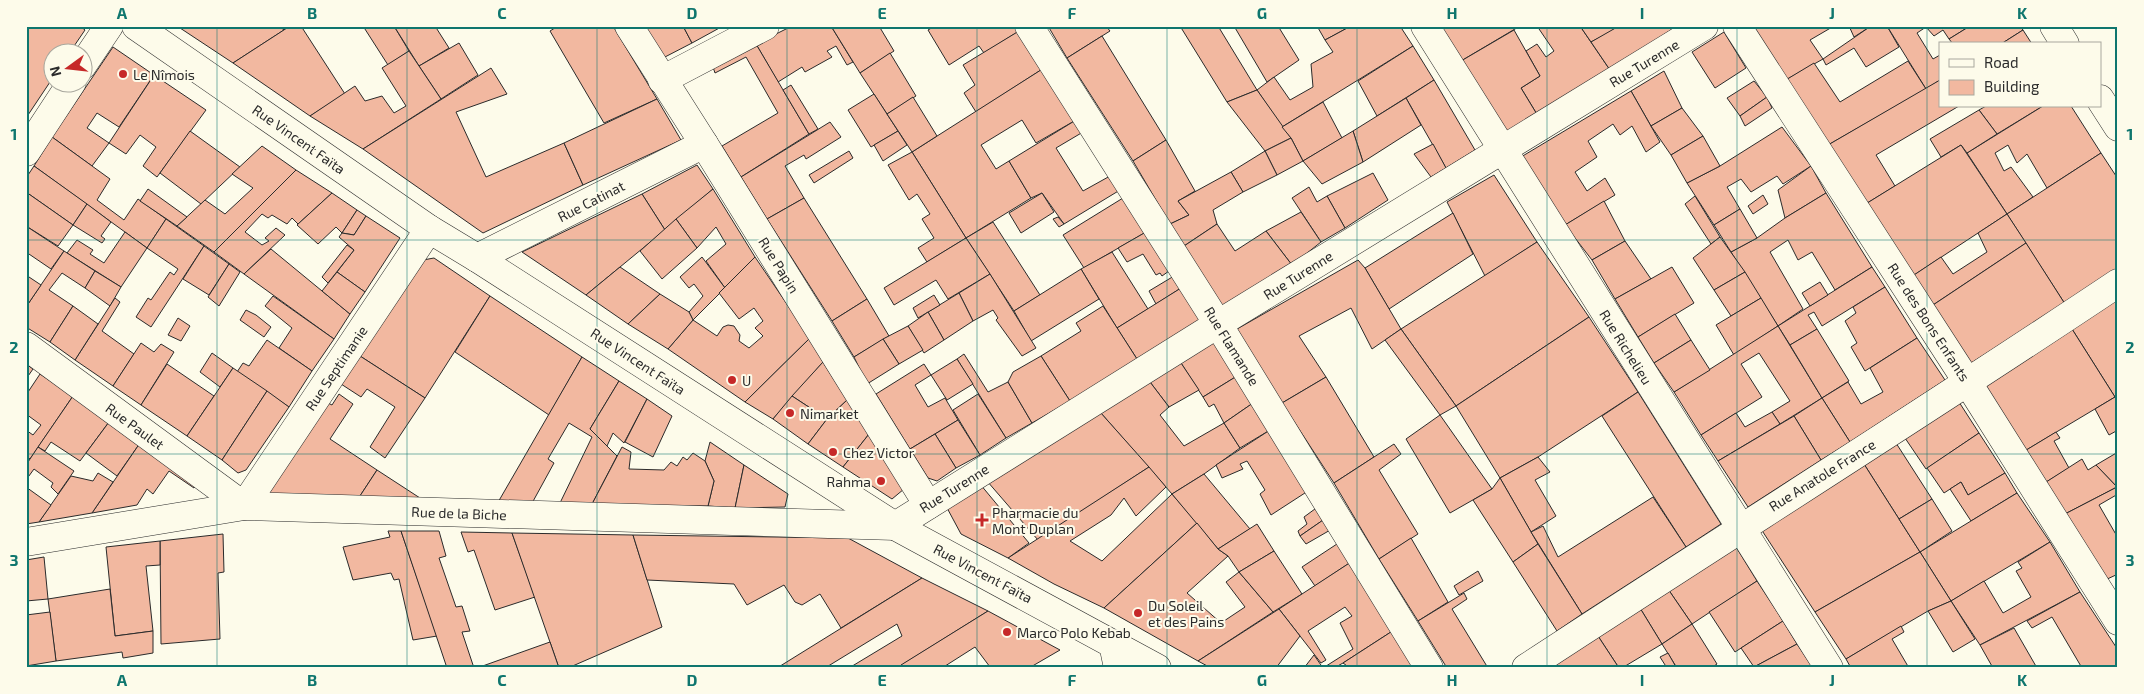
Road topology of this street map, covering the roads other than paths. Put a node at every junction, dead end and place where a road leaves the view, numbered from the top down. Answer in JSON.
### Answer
{"nodes":[{"id":1,"x":109,"y":26,"type":"edge"},
{"id":2,"x":136,"y":26,"type":"edge"},
{"id":3,"x":629,"y":26,"type":"edge"},
{"id":4,"x":765,"y":26,"type":"edge"},
{"id":5,"x":1029,"y":26,"type":"edge"},
{"id":6,"x":1425,"y":26,"type":"edge"},
{"id":7,"x":1704,"y":26,"type":"edge"},
{"id":8,"x":1737,"y":26,"type":"edge"},
{"id":9,"x":2054,"y":26,"type":"edge"},
{"id":10,"x":2064,"y":42,"type":"edge"},
{"id":11,"x":92,"y":51,"type":"edge"},
{"id":12,"x":662,"y":80,"type":"junction"},
{"id":13,"x":65,"y":92,"type":"edge"},
{"id":14,"x":2102,"y":103,"type":"edge"},
{"id":15,"x":2118,"y":127,"type":"edge"},
{"id":16,"x":704,"y":144,"type":"junction"},
{"id":17,"x":1502,"y":149,"type":"junction"},
{"id":18,"x":26,"y":152,"type":"edge"},
{"id":19,"x":428,"y":229,"type":"junction"},
{"id":20,"x":477,"y":258,"type":"junction"},
{"id":21,"x":2118,"y":283,"type":"edge"},
{"id":22,"x":1218,"y":324,"type":"junction"},
{"id":23,"x":26,"y":346,"type":"edge"},
{"id":24,"x":1968,"y":383,"type":"junction"},
{"id":25,"x":928,"y":505,"type":"junction"},
{"id":26,"x":244,"y":506,"type":"junction"},
{"id":27,"x":894,"y":526,"type":"junction"},
{"id":28,"x":1739,"y":528,"type":"junction"},
{"id":29,"x":26,"y":542,"type":"edge"},
{"id":30,"x":2118,"y":621,"type":"edge"},
{"id":31,"x":1116,"y":656,"type":"edge"},
{"id":32,"x":1157,"y":668,"type":"edge"},
{"id":33,"x":1429,"y":668,"type":"edge"},
{"id":34,"x":1526,"y":668,"type":"edge"},
{"id":35,"x":1829,"y":668,"type":"edge"}],
"edges":[{"from":1,"to":11,"type":"street"},
{"from":2,"to":19,"type":"street","name":"Rue Vincent Faïta"},
{"from":3,"to":12,"type":"street","name":"Rue Papin"},
{"from":4,"to":12,"type":"street"},
{"from":5,"to":22,"type":"street","name":"Rue Flamande"},
{"from":6,"to":17,"type":"street","name":"Rue Richelieu"},
{"from":7,"to":17,"type":"street","name":"Rue Turenne"},
{"from":8,"to":24,"type":"street","name":"Rue des Bons Enfants"},
{"from":9,"to":10,"type":"street"},
{"from":12,"to":16,"type":"street","name":"Rue Papin"},
{"from":13,"to":18,"type":"street"},
{"from":14,"to":15,"type":"street"},
{"from":16,"to":20,"type":"street","name":"Rue Catinat"},
{"from":16,"to":25,"type":"street","name":"Rue Papin"},
{"from":17,"to":22,"type":"street","name":"Rue Turenne"},
{"from":17,"to":28,"type":"street","name":"Rue Richelieu"},
{"from":19,"to":20,"type":"street","name":"Rue Vincent Faïta"},
{"from":19,"to":26,"type":"street","name":"Rue Septimanie"},
{"from":20,"to":27,"type":"street","name":"Rue Vincent Faïta"},
{"from":21,"to":24,"type":"street","name":"Rue Anatole France"},
{"from":22,"to":25,"type":"street","name":"Rue Turenne"},
{"from":22,"to":33,"type":"street","name":"Rue Flamande"},
{"from":23,"to":26,"type":"street","name":"Rue Paulet"},
{"from":24,"to":28,"type":"street","name":"Rue Anatole France"},
{"from":24,"to":30,"type":"street","name":"Rue des Bons Enfants"},
{"from":25,"to":27,"type":"street","name":"Rue Turenne"},
{"from":26,"to":27,"type":"street","name":"Rue de la Biche"},
{"from":26,"to":29,"type":"street","name":"Rue de la Biche"},
{"from":27,"to":31,"type":"street","name":"Rue Vincent Faïta"},
{"from":28,"to":34,"type":"street","name":"Rue Anatole France"},
{"from":28,"to":35,"type":"street","name":"Rue Richelieu"},
{"from":31,"to":32,"type":"street","name":"Rue Vincent Faïta"}]}
